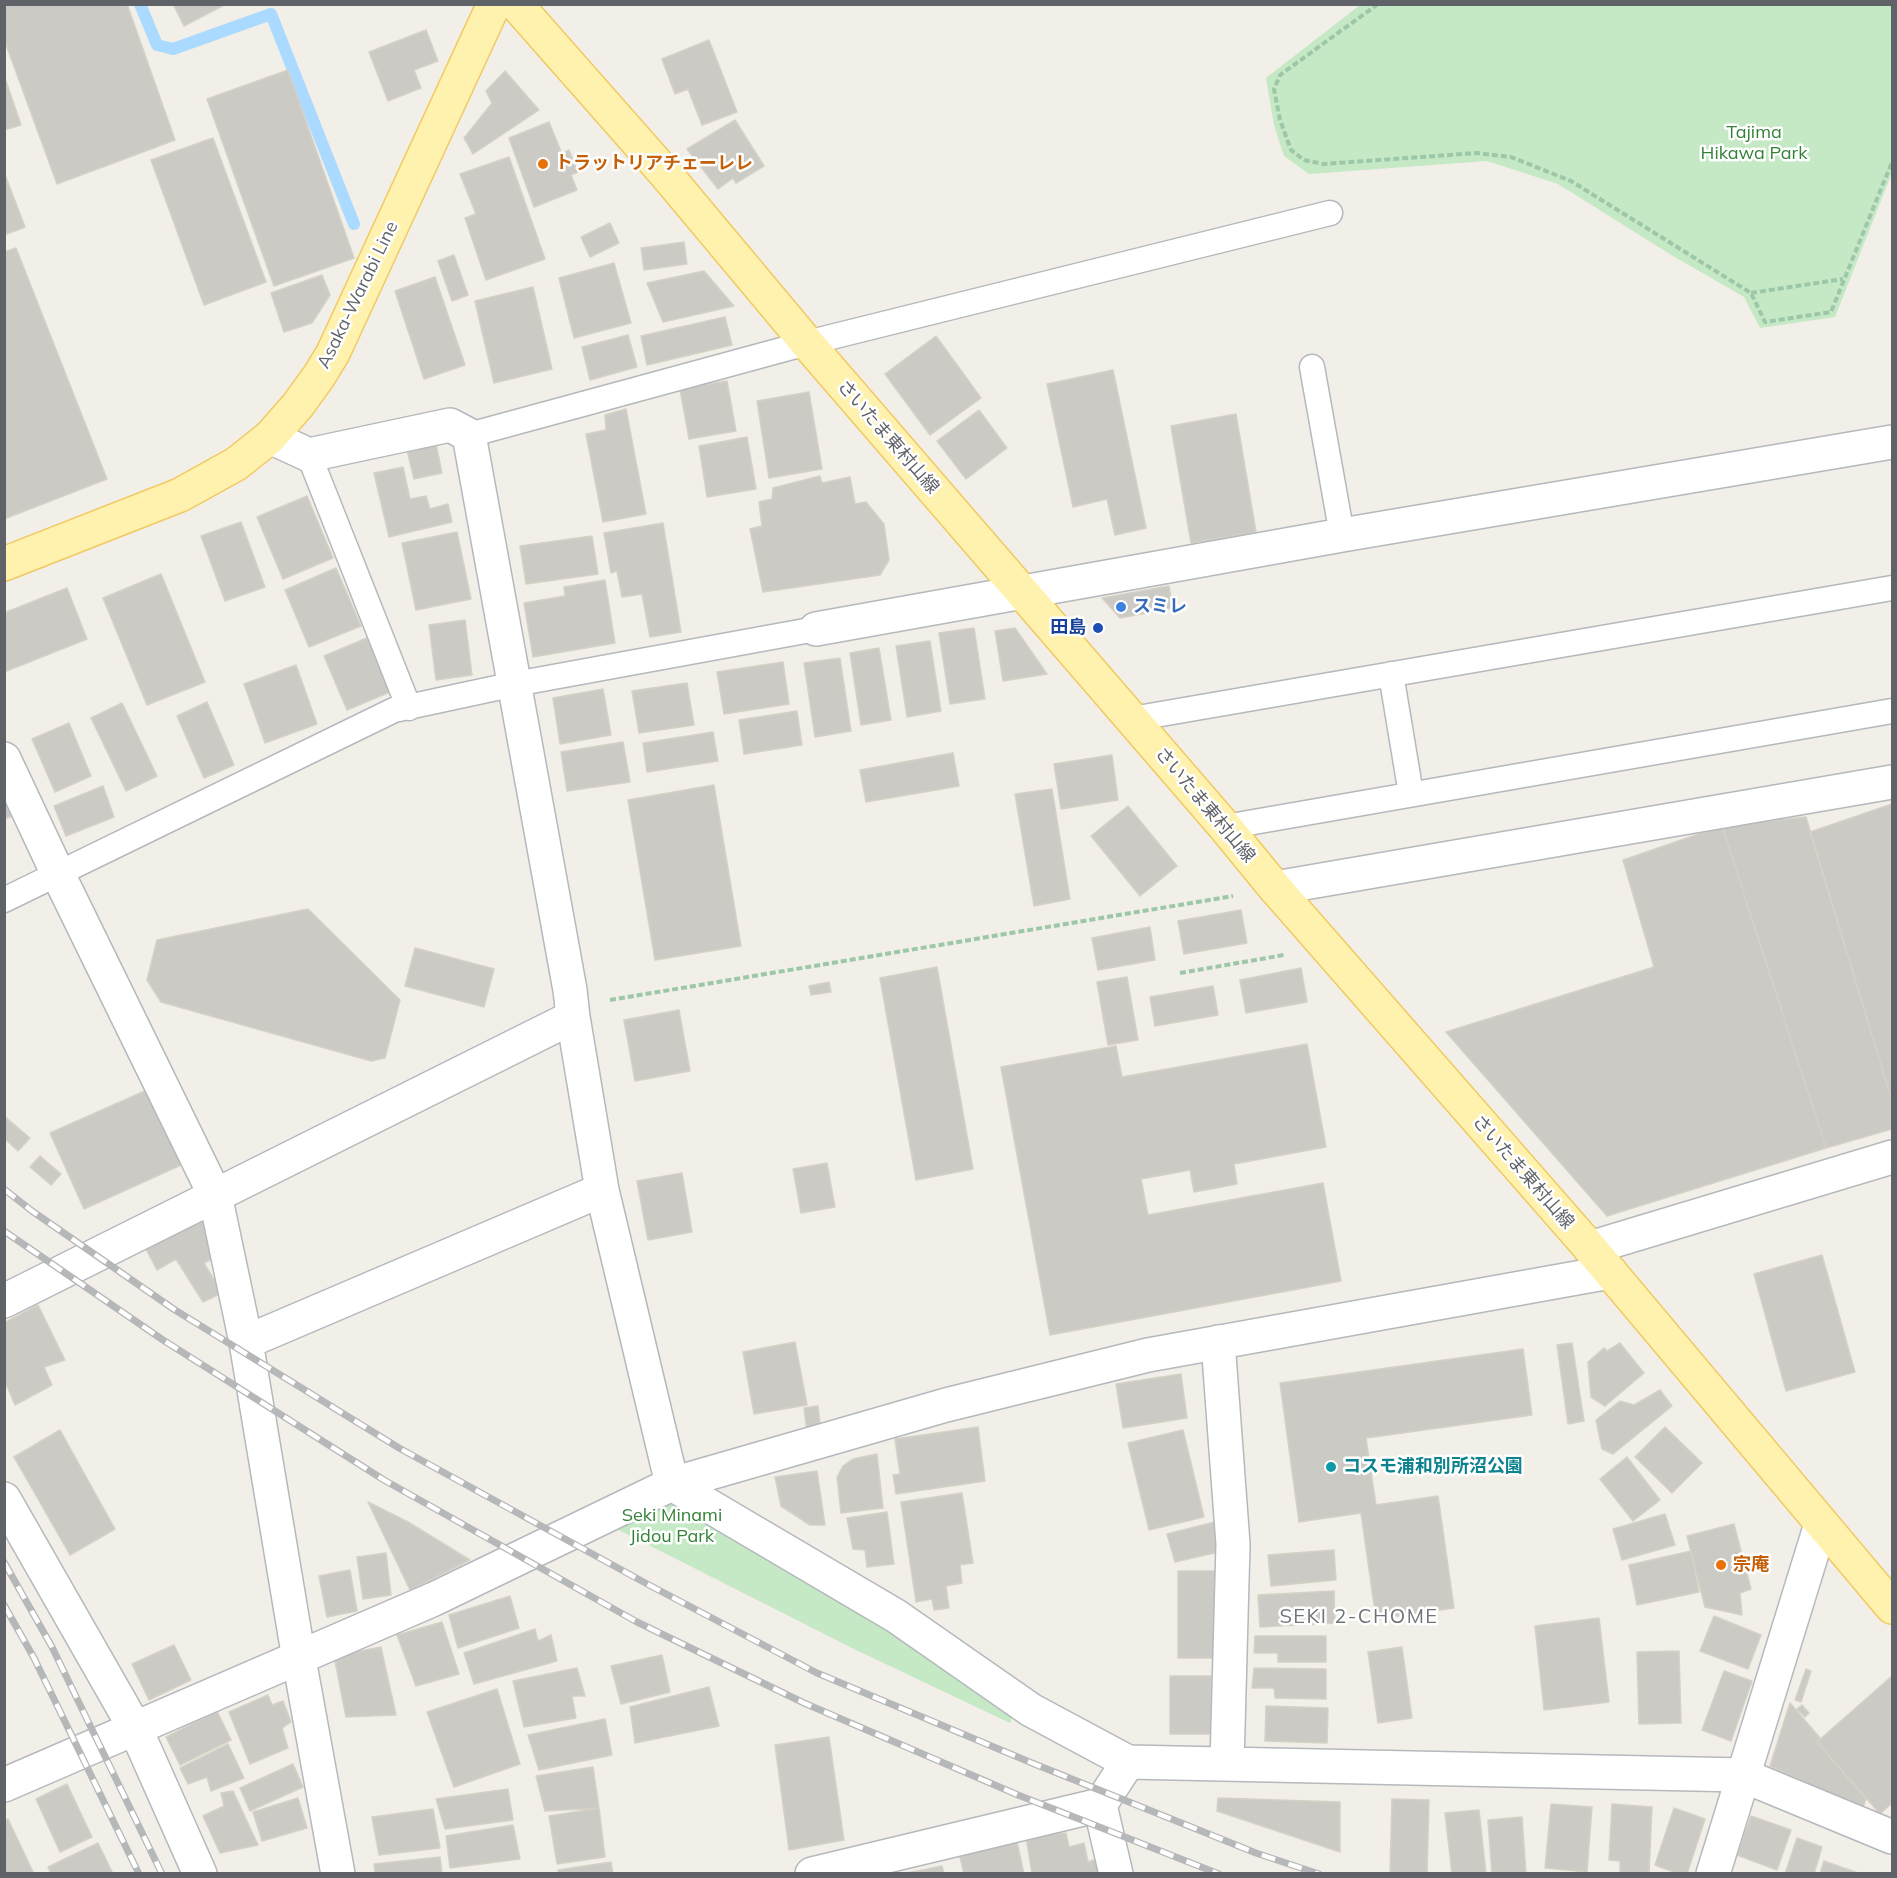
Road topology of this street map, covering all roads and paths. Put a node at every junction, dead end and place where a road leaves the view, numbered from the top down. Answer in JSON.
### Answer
{"nodes":[{"id":1,"x":494,"y":4,"type":"edge"},
{"id":2,"x":516,"y":4,"type":"edge"},
{"id":3,"x":1378,"y":4,"type":"edge"},
{"id":4,"x":1893,"y":162,"type":"edge"},
{"id":5,"x":1330,"y":213,"type":"dead end"},
{"id":6,"x":1843,"y":279,"type":"junction"},
{"id":7,"x":1750,"y":293,"type":"junction"},
{"id":8,"x":807,"y":343,"type":"junction"},
{"id":9,"x":1312,"y":367,"type":"dead end"},
{"id":10,"x":470,"y":435,"type":"junction"},
{"id":11,"x":270,"y":437,"type":"junction"},
{"id":12,"x":1893,"y":442,"type":"edge"},
{"id":13,"x":309,"y":455,"type":"junction"},
{"id":14,"x":1342,"y":535,"type":"junction"},
{"id":15,"x":4,"y":564,"type":"edge"},
{"id":16,"x":1893,"y":588,"type":"edge"},
{"id":17,"x":1022,"y":592,"type":"junction"},
{"id":18,"x":816,"y":629,"type":"joint"},
{"id":19,"x":1391,"y":674,"type":"junction"},
{"id":20,"x":515,"y":684,"type":"junction"},
{"id":21,"x":409,"y":708,"type":"junction"},
{"id":22,"x":1893,"y":711,"type":"edge"},
{"id":23,"x":1132,"y":719,"type":"junction"},
{"id":24,"x":4,"y":759,"type":"edge"},
{"id":25,"x":1893,"y":782,"type":"edge"},
{"id":26,"x":1411,"y":794,"type":"junction"},
{"id":27,"x":1225,"y":827,"type":"junction"},
{"id":28,"x":58,"y":874,"type":"junction"},
{"id":29,"x":1275,"y":888,"type":"junction"},
{"id":30,"x":4,"y":900,"type":"edge"},
{"id":31,"x":1326,"y":947,"type":"junction"},
{"id":32,"x":1180,"y":974,"type":"dead end"},
{"id":33,"x":571,"y":1003,"type":"junction"},
{"id":34,"x":1893,"y":1157,"type":"edge"},
{"id":35,"x":602,"y":1190,"type":"junction"},
{"id":36,"x":215,"y":1195,"type":"junction"},
{"id":37,"x":1600,"y":1260,"type":"junction"},
{"id":38,"x":4,"y":1301,"type":"edge"},
{"id":39,"x":246,"y":1342,"type":"junction"},
{"id":40,"x":1218,"y":1342,"type":"junction"},
{"id":41,"x":672,"y":1484,"type":"junction"},
{"id":42,"x":4,"y":1499,"type":"edge"},
{"id":43,"x":1821,"y":1524,"type":"junction"},
{"id":44,"x":1893,"y":1607,"type":"edge"},
{"id":45,"x":299,"y":1659,"type":"junction"},
{"id":46,"x":136,"y":1730,"type":"junction"},
{"id":47,"x":1128,"y":1762,"type":"junction"},
{"id":48,"x":1227,"y":1764,"type":"junction"},
{"id":49,"x":1742,"y":1775,"type":"junction"},
{"id":50,"x":4,"y":1785,"type":"edge"},
{"id":51,"x":1100,"y":1805,"type":"junction"},
{"id":52,"x":1893,"y":1838,"type":"edge"},
{"id":53,"x":200,"y":1874,"type":"edge"},
{"id":54,"x":338,"y":1874,"type":"edge"},
{"id":55,"x":812,"y":1874,"type":"edge"},
{"id":56,"x":1116,"y":1874,"type":"edge"},
{"id":57,"x":1713,"y":1874,"type":"edge"}],
"edges":[{"from":1,"to":11,"type":"main road","name":"Asaka-Warabi Line"},
{"from":2,"to":8,"type":"main road","name":"さいたま東村山線"},
{"from":3,"to":7,"type":"path"},
{"from":4,"to":6,"type":"path"},
{"from":5,"to":8,"type":"lane"},
{"from":6,"to":7,"type":"path"},
{"from":6,"to":7,"type":"path"},
{"from":8,"to":10,"type":"lane"},
{"from":8,"to":17,"type":"main road","name":"さいたま東村山線"},
{"from":9,"to":14,"type":"lane"},
{"from":10,"to":13,"type":"street"},
{"from":10,"to":20,"type":"street"},
{"from":11,"to":13,"type":"street"},
{"from":11,"to":15,"type":"main road","name":"Asaka-Warabi Line"},
{"from":12,"to":14,"type":"street"},
{"from":13,"to":21,"type":"lane"},
{"from":14,"to":17,"type":"street"},
{"from":16,"to":19,"type":"lane"},
{"from":17,"to":18,"type":"street"},
{"from":17,"to":23,"type":"main road","name":"さいたま東村山線"},
{"from":18,"to":20,"type":"lane"},
{"from":19,"to":23,"type":"lane"},
{"from":19,"to":26,"type":"lane"},
{"from":20,"to":21,"type":"lane"},
{"from":20,"to":33,"type":"street"},
{"from":21,"to":28,"type":"lane"},
{"from":22,"to":26,"type":"lane"},
{"from":23,"to":27,"type":"main road","name":"さいたま東村山線"},
{"from":24,"to":28,"type":"street"},
{"from":25,"to":29,"type":"street"},
{"from":26,"to":27,"type":"lane"},
{"from":27,"to":29,"type":"main road","name":"さいたま東村山線"},
{"from":28,"to":30,"type":"lane"},
{"from":28,"to":36,"type":"street"},
{"from":29,"to":31,"type":"main road","name":"さいたま東村山線"},
{"from":29,"to":33,"type":"path"},
{"from":31,"to":32,"type":"path"},
{"from":31,"to":37,"type":"main road","name":"さいたま東村山線"},
{"from":33,"to":35,"type":"street"},
{"from":33,"to":36,"type":"street"},
{"from":34,"to":37,"type":"street"},
{"from":35,"to":39,"type":"street"},
{"from":35,"to":41,"type":"street"},
{"from":36,"to":38,"type":"street"},
{"from":36,"to":39,"type":"street"},
{"from":37,"to":40,"type":"street"},
{"from":37,"to":43,"type":"main road","name":"さいたま東村山線"},
{"from":39,"to":45,"type":"street"},
{"from":40,"to":41,"type":"street"},
{"from":40,"to":48,"type":"street"},
{"from":41,"to":45,"type":"street"},
{"from":41,"to":47,"type":"street"},
{"from":42,"to":46,"type":"street"},
{"from":43,"to":44,"type":"main road","name":"さいたま東村山線"},
{"from":43,"to":49,"type":"street"},
{"from":45,"to":46,"type":"street"},
{"from":45,"to":54,"type":"street"},
{"from":46,"to":50,"type":"street"},
{"from":46,"to":53,"type":"street"},
{"from":47,"to":48,"type":"street"},
{"from":47,"to":51,"type":"street"},
{"from":48,"to":49,"type":"street"},
{"from":49,"to":52,"type":"street"},
{"from":49,"to":57,"type":"street"},
{"from":51,"to":55,"type":"street"},
{"from":51,"to":56,"type":"street"}]}
